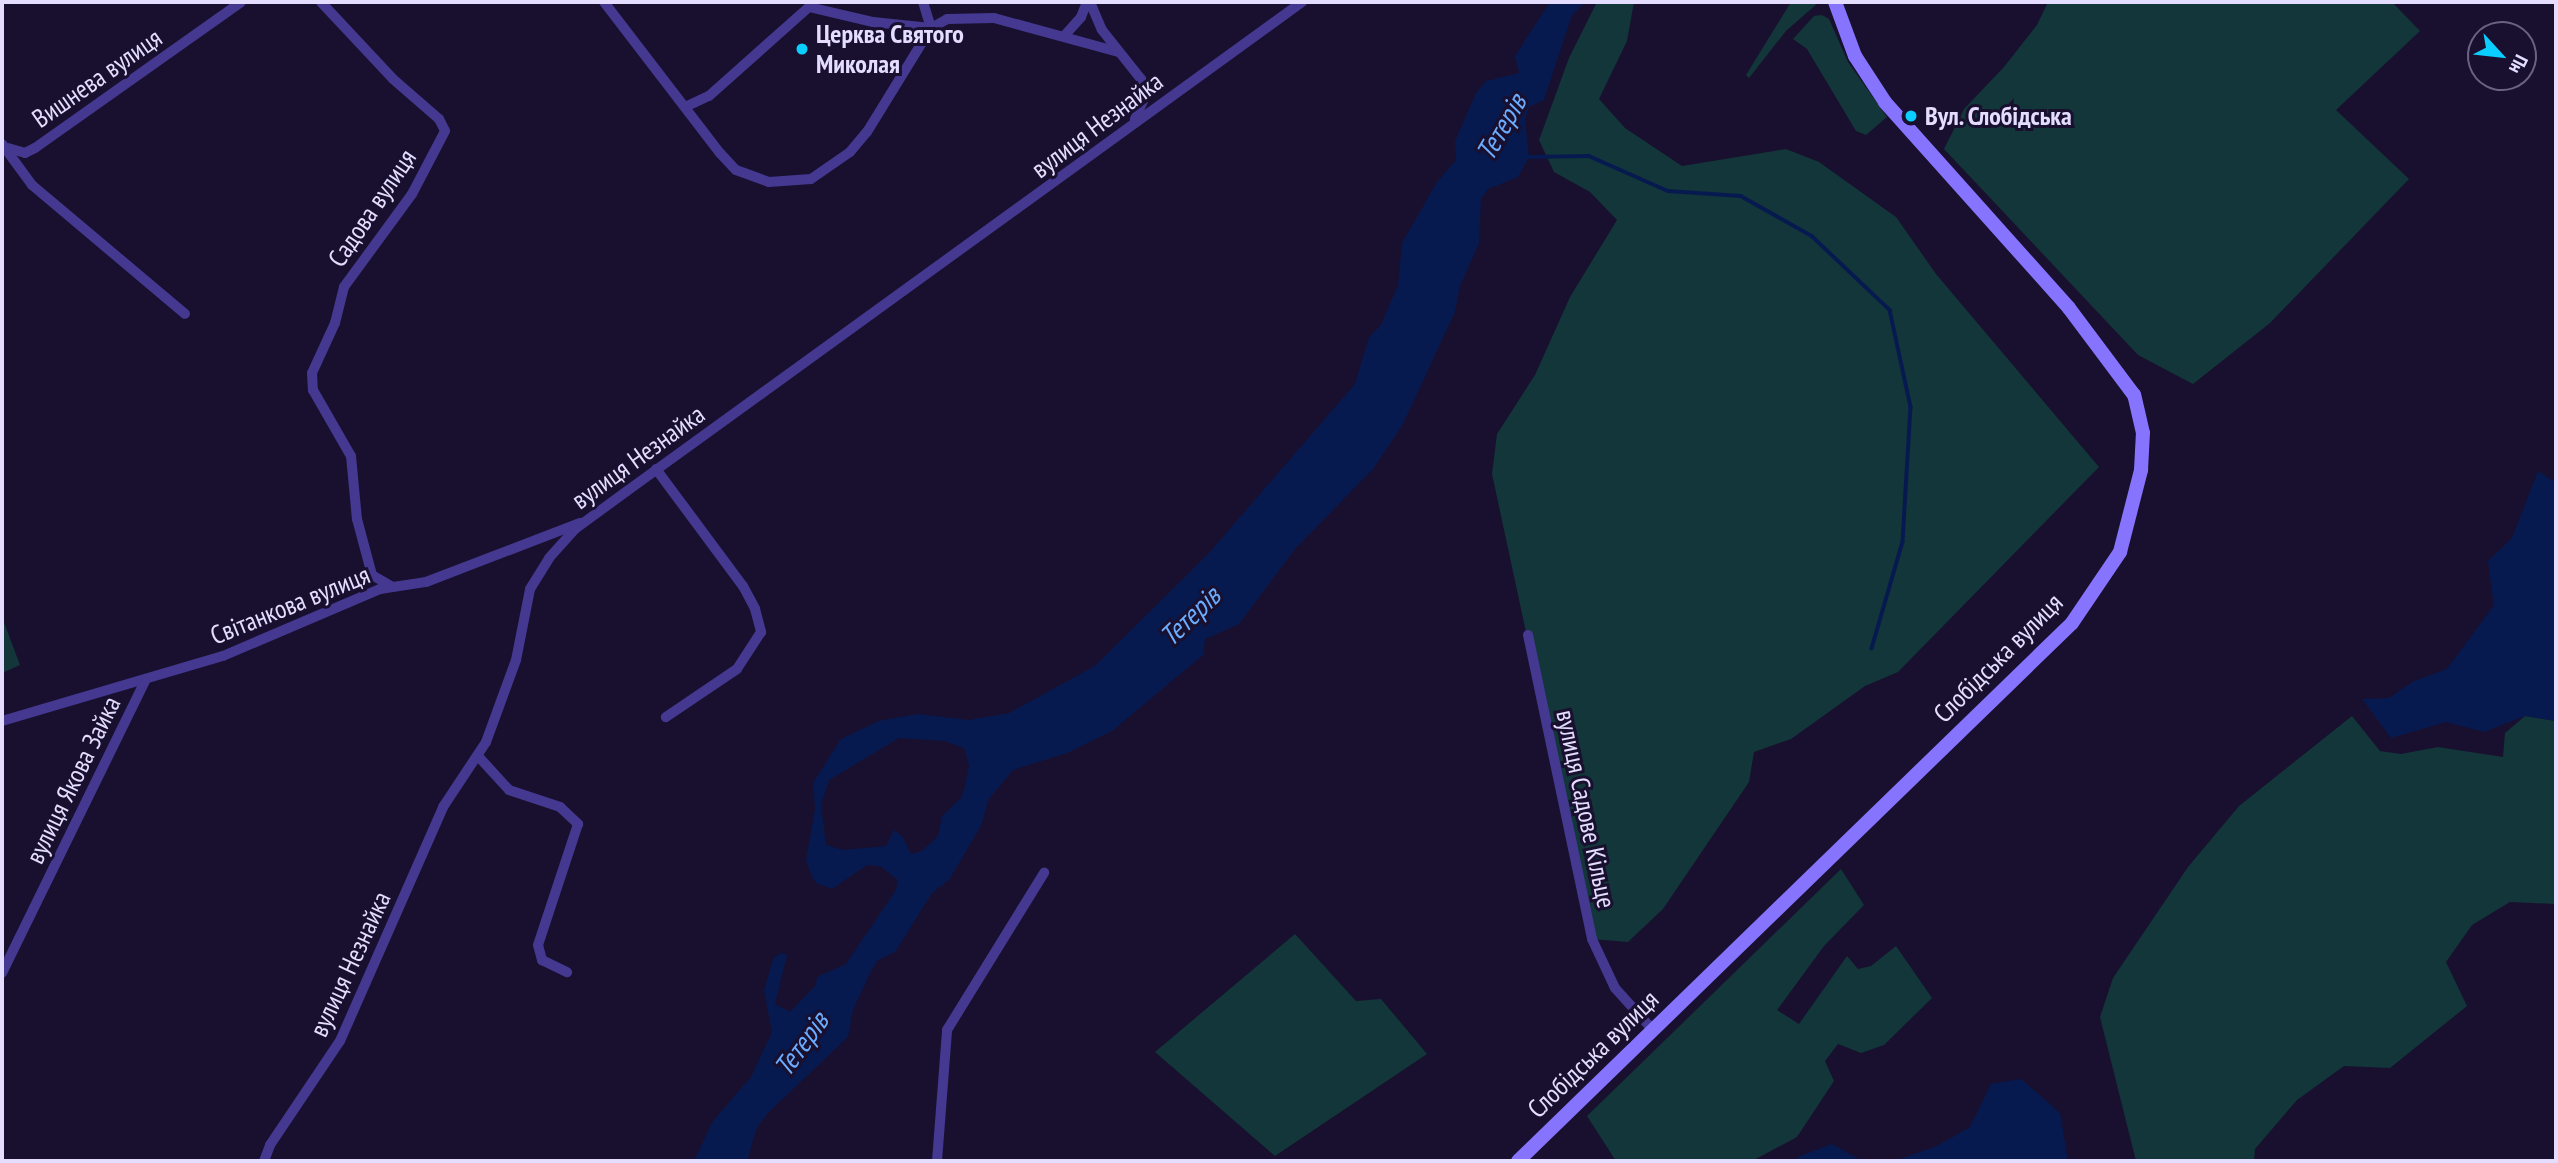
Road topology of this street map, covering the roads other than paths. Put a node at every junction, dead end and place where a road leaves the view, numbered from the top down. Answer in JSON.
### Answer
{"nodes":[{"id":1,"x":241,"y":2,"type":"edge"},
{"id":2,"x":321,"y":2,"type":"edge"},
{"id":3,"x":604,"y":2,"type":"edge"},
{"id":4,"x":923,"y":2,"type":"edge"},
{"id":5,"x":1088,"y":2,"type":"edge"},
{"id":6,"x":1302,"y":2,"type":"edge"},
{"id":7,"x":1835,"y":2,"type":"edge"},
{"id":8,"x":931,"y":28,"type":"junction"},
{"id":9,"x":1065,"y":35,"type":"junction"},
{"id":10,"x":1118,"y":52,"type":"junction"},
{"id":11,"x":685,"y":107,"type":"junction"},
{"id":12,"x":1131,"y":125,"type":"junction"},
{"id":13,"x":5,"y":146,"type":"edge"},
{"id":14,"x":185,"y":314,"type":"dead end"},
{"id":15,"x":656,"y":469,"type":"junction"},
{"id":16,"x":590,"y":519,"type":"junction"},
{"id":17,"x":393,"y":587,"type":"junction"},
{"id":18,"x":1528,"y":635,"type":"dead end"},
{"id":19,"x":145,"y":681,"type":"junction"},
{"id":20,"x":666,"y":718,"type":"dead end"},
{"id":21,"x":2,"y":721,"type":"edge"},
{"id":22,"x":478,"y":756,"type":"junction"},
{"id":23,"x":1044,"y":873,"type":"dead end"},
{"id":24,"x":567,"y":972,"type":"dead end"},
{"id":25,"x":2,"y":973,"type":"edge"},
{"id":26,"x":1653,"y":1030,"type":"junction"},
{"id":27,"x":264,"y":1161,"type":"edge"},
{"id":28,"x":937,"y":1161,"type":"edge"},
{"id":29,"x":1518,"y":1161,"type":"edge"}],
"edges":[{"from":1,"to":13,"type":"street","name":"Вишнева вулиця"},
{"from":2,"to":17,"type":"street","name":"Садова вулиця"},
{"from":3,"to":11,"type":"street"},
{"from":4,"to":8,"type":"street"},
{"from":5,"to":9,"type":"street"},
{"from":5,"to":10,"type":"street"},
{"from":6,"to":12,"type":"street","name":"вулиця Незнайка"},
{"from":7,"to":26,"type":"street","name":"Слобідська вулиця"},
{"from":8,"to":9,"type":"street"},
{"from":8,"to":11,"type":"street"},
{"from":8,"to":11,"type":"street"},
{"from":9,"to":10,"type":"street"},
{"from":10,"to":12,"type":"street"},
{"from":12,"to":15,"type":"street","name":"вулиця Незнайка"},
{"from":13,"to":14,"type":"street"},
{"from":15,"to":16,"type":"street","name":"вулиця Незнайка"},
{"from":15,"to":20,"type":"street"},
{"from":16,"to":17,"type":"street","name":"Світанкова вулиця"},
{"from":16,"to":22,"type":"street","name":"вулиця Незнайка"},
{"from":17,"to":19,"type":"street","name":"Світанкова вулиця"},
{"from":18,"to":26,"type":"street","name":"вулиця Садове Кільце"},
{"from":19,"to":21,"type":"street","name":"Світанкова вулиця"},
{"from":19,"to":25,"type":"street","name":"вулиця Якова Зайка"},
{"from":22,"to":24,"type":"street"},
{"from":22,"to":27,"type":"street","name":"вулиця Незнайка"},
{"from":23,"to":28,"type":"street"},
{"from":26,"to":29,"type":"street","name":"Слобідська вулиця"}]}
